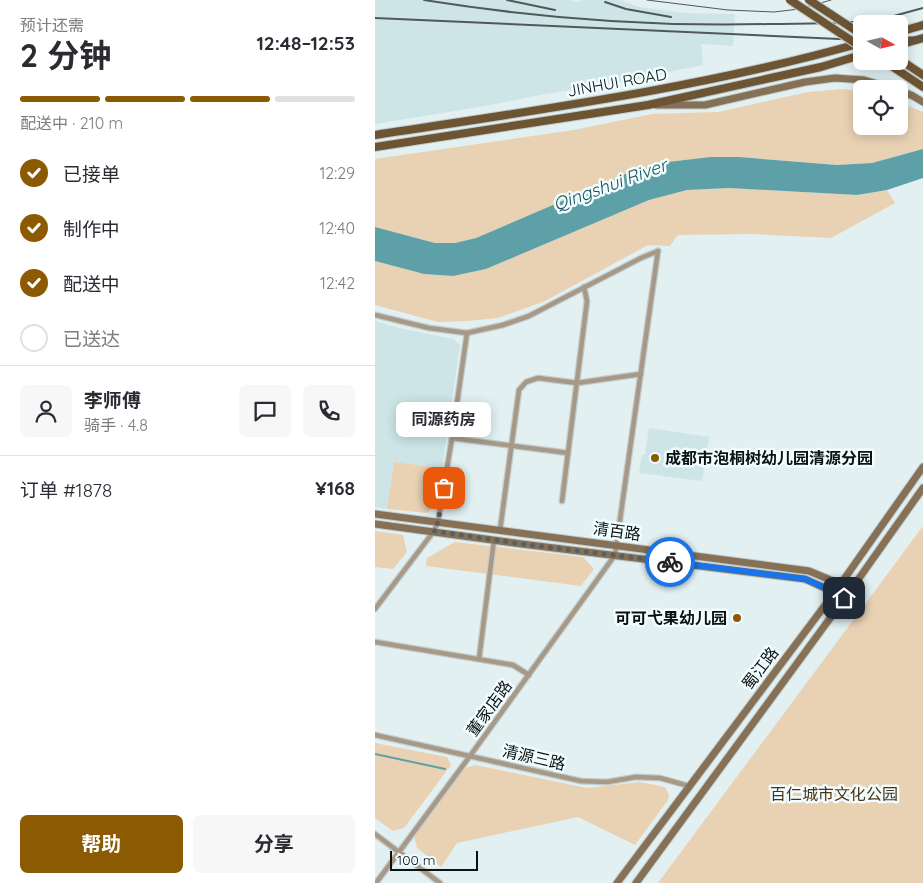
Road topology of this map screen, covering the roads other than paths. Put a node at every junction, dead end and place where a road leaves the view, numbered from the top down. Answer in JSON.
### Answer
{"nodes":[{"id":1,"x":790,"y":0,"type":"edge"},
{"id":2,"x":809,"y":0,"type":"edge"},
{"id":3,"x":923,"y":25,"type":"edge"},
{"id":4,"x":853,"y":29,"type":"edge"},
{"id":5,"x":908,"y":29,"type":"edge"},
{"id":6,"x":923,"y":38,"type":"edge"},
{"id":7,"x":853,"y":41,"type":"edge"},
{"id":8,"x":908,"y":42,"type":"edge"},
{"id":9,"x":853,"y":45,"type":"edge"},
{"id":10,"x":853,"y":57,"type":"edge"},
{"id":11,"x":908,"y":65,"type":"edge"},
{"id":12,"x":898,"y":70,"type":"edge"},
{"id":13,"x":923,"y":75,"type":"edge"},
{"id":14,"x":864,"y":80,"type":"edge"},
{"id":15,"x":923,"y":87,"type":"edge"},
{"id":16,"x":908,"y":94,"type":"edge"},
{"id":17,"x":923,"y":102,"type":"edge"},
{"id":18,"x":648,"y":105,"type":"junction"},
{"id":19,"x":375,"y":135,"type":"edge"},
{"id":20,"x":375,"y":147,"type":"edge"},
{"id":21,"x":584,"y":287,"type":"junction"},
{"id":22,"x":375,"y":315,"type":"edge"},
{"id":23,"x":467,"y":333,"type":"junction"},
{"id":24,"x":641,"y":374,"type":"junction"},
{"id":25,"x":577,"y":382,"type":"junction"},
{"id":26,"x":452,"y":438,"type":"junction"},
{"id":27,"x":511,"y":445,"type":"junction"},
{"id":28,"x":568,"y":453,"type":"junction"},
{"id":29,"x":923,"y":467,"type":"edge"},
{"id":30,"x":923,"y":488,"type":"edge"},
{"id":31,"x":562,"y":501,"type":"dead end"},
{"id":32,"x":375,"y":514,"type":"edge"},
{"id":33,"x":438,"y":522,"type":"junction"},
{"id":34,"x":375,"y":524,"type":"edge"},
{"id":35,"x":500,"y":530,"type":"junction"},
{"id":36,"x":434,"y":531,"type":"junction"},
{"id":37,"x":494,"y":540,"type":"junction"},
{"id":38,"x":616,"y":545,"type":"junction"},
{"id":39,"x":615,"y":555,"type":"junction"},
{"id":40,"x":840,"y":584,"type":"junction"},
{"id":41,"x":850,"y":591,"type":"junction"},
{"id":42,"x":835,"y":592,"type":"junction"},
{"id":43,"x":844,"y":598,"type":"junction"},
{"id":44,"x":375,"y":609,"type":"edge"},
{"id":45,"x":375,"y":642,"type":"edge"},
{"id":46,"x":479,"y":659,"type":"junction"},
{"id":47,"x":529,"y":675,"type":"junction"},
{"id":48,"x":375,"y":735,"type":"edge"},
{"id":49,"x":470,"y":756,"type":"junction"},
{"id":50,"x":689,"y":786,"type":"junction"},
{"id":51,"x":375,"y":834,"type":"edge"},
{"id":52,"x":399,"y":852,"type":"junction"},
{"id":53,"x":376,"y":883,"type":"edge"},
{"id":54,"x":440,"y":883,"type":"edge"},
{"id":55,"x":617,"y":883,"type":"edge"},
{"id":56,"x":636,"y":883,"type":"edge"}],
"edges":[{"from":1,"to":7,"type":"main road","bridge":true},
{"from":2,"to":4,"type":"main road","bridge":true},
{"from":3,"to":5,"type":"main road"},
{"from":6,"to":8,"type":"main road"},
{"from":9,"to":19,"type":"main road","name":"JINHUI ROAD"},
{"from":10,"to":18,"type":"main road","name":"JINHUI ROAD"},
{"from":11,"to":13,"type":"main road"},
{"from":12,"to":15,"type":"main road"},
{"from":14,"to":18,"type":"street"},
{"from":16,"to":17,"type":"street"},
{"from":18,"to":20,"type":"main road","name":"JINHUI ROAD"},
{"from":21,"to":23,"type":"street"},
{"from":21,"to":24,"type":"street","name":"董家店路"},
{"from":21,"to":25,"type":"street"},
{"from":22,"to":23,"type":"street"},
{"from":23,"to":26,"type":"street"},
{"from":24,"to":25,"type":"street"},
{"from":24,"to":38,"type":"street","name":"董家店路"},
{"from":25,"to":27,"type":"street"},
{"from":25,"to":28,"type":"street"},
{"from":26,"to":27,"type":"street"},
{"from":26,"to":33,"type":"street"},
{"from":27,"to":28,"type":"street"},
{"from":27,"to":35,"type":"street"},
{"from":28,"to":31,"type":"street"},
{"from":29,"to":40,"type":"street","name":"蜀江路"},
{"from":30,"to":41,"type":"street","name":"蜀江路"},
{"from":32,"to":33,"type":"street","name":"清百路"},
{"from":33,"to":35,"type":"street","name":"清百路"},
{"from":33,"to":36,"type":"street"},
{"from":34,"to":36,"type":"street","name":"清百路"},
{"from":35,"to":38,"type":"street","name":"清百路"},
{"from":36,"to":37,"type":"street","name":"清百路"},
{"from":36,"to":44,"type":"street"},
{"from":37,"to":39,"type":"street","name":"清百路"},
{"from":37,"to":46,"type":"street"},
{"from":38,"to":39,"type":"street","name":"董家店路"},
{"from":38,"to":40,"type":"street","name":"清百路"},
{"from":39,"to":42,"type":"street","name":"清百路"},
{"from":39,"to":47,"type":"street","name":"董家店路"},
{"from":40,"to":41,"type":"street","name":"清百路"},
{"from":40,"to":42,"type":"street","name":"蜀江路"},
{"from":41,"to":43,"type":"street","name":"蜀江路"},
{"from":42,"to":43,"type":"street","name":"清百路"},
{"from":42,"to":50,"type":"street","name":"蜀江路"},
{"from":43,"to":56,"type":"street","name":"蜀江路"},
{"from":45,"to":46,"type":"street"},
{"from":46,"to":47,"type":"street"},
{"from":47,"to":49,"type":"street","name":"董家店路"},
{"from":48,"to":49,"type":"street","name":"清源三路"},
{"from":49,"to":50,"type":"street","name":"清源三路"},
{"from":49,"to":52,"type":"street","name":"董家店路"},
{"from":50,"to":55,"type":"street","name":"蜀江路"},
{"from":51,"to":52,"type":"street"},
{"from":52,"to":53,"type":"street","name":"董家店路"},
{"from":52,"to":54,"type":"street"}]}
